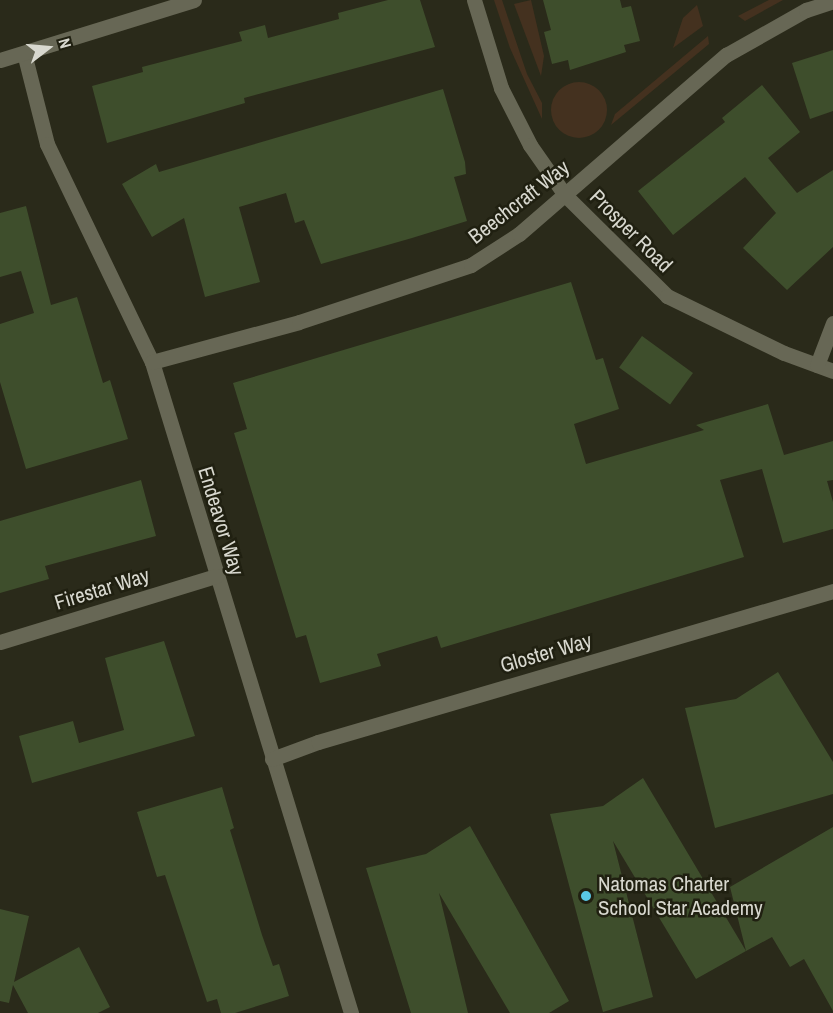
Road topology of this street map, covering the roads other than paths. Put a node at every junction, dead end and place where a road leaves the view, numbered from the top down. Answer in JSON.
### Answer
{"nodes":[{"id":1,"x":190,"y":0,"type":"edge"},
{"id":2,"x":474,"y":0,"type":"edge"},
{"id":3,"x":833,"y":1,"type":"edge"},
{"id":4,"x":24,"y":53,"type":"junction"},
{"id":5,"x":0,"y":60,"type":"edge"},
{"id":6,"x":565,"y":195,"type":"junction"},
{"id":7,"x":833,"y":323,"type":"edge"},
{"id":8,"x":152,"y":362,"type":"junction"},
{"id":9,"x":817,"y":365,"type":"junction"},
{"id":10,"x":833,"y":371,"type":"edge"},
{"id":11,"x":216,"y":576,"type":"junction"},
{"id":12,"x":833,"y":591,"type":"edge"},
{"id":13,"x":0,"y":642,"type":"edge"},
{"id":14,"x":272,"y":759,"type":"junction"},
{"id":15,"x":351,"y":1013,"type":"edge"}],
"edges":[{"from":1,"to":4,"type":"street"},
{"from":2,"to":6,"type":"street","name":"Prosper Road"},
{"from":3,"to":6,"type":"street","name":"Beechcraft Way"},
{"from":4,"to":5,"type":"street"},
{"from":4,"to":8,"type":"street","name":"Endeavor Way"},
{"from":6,"to":8,"type":"street","name":"Beechcraft Way"},
{"from":6,"to":9,"type":"street","name":"Prosper Road"},
{"from":7,"to":9,"type":"street"},
{"from":8,"to":11,"type":"street","name":"Endeavor Way"},
{"from":9,"to":10,"type":"street","name":"Prosper Road"},
{"from":11,"to":13,"type":"street","name":"Firestar Way"},
{"from":11,"to":14,"type":"street","name":"Endeavor Way"},
{"from":12,"to":14,"type":"street","name":"Gloster Way"},
{"from":14,"to":15,"type":"street","name":"Endeavor Way"}]}
